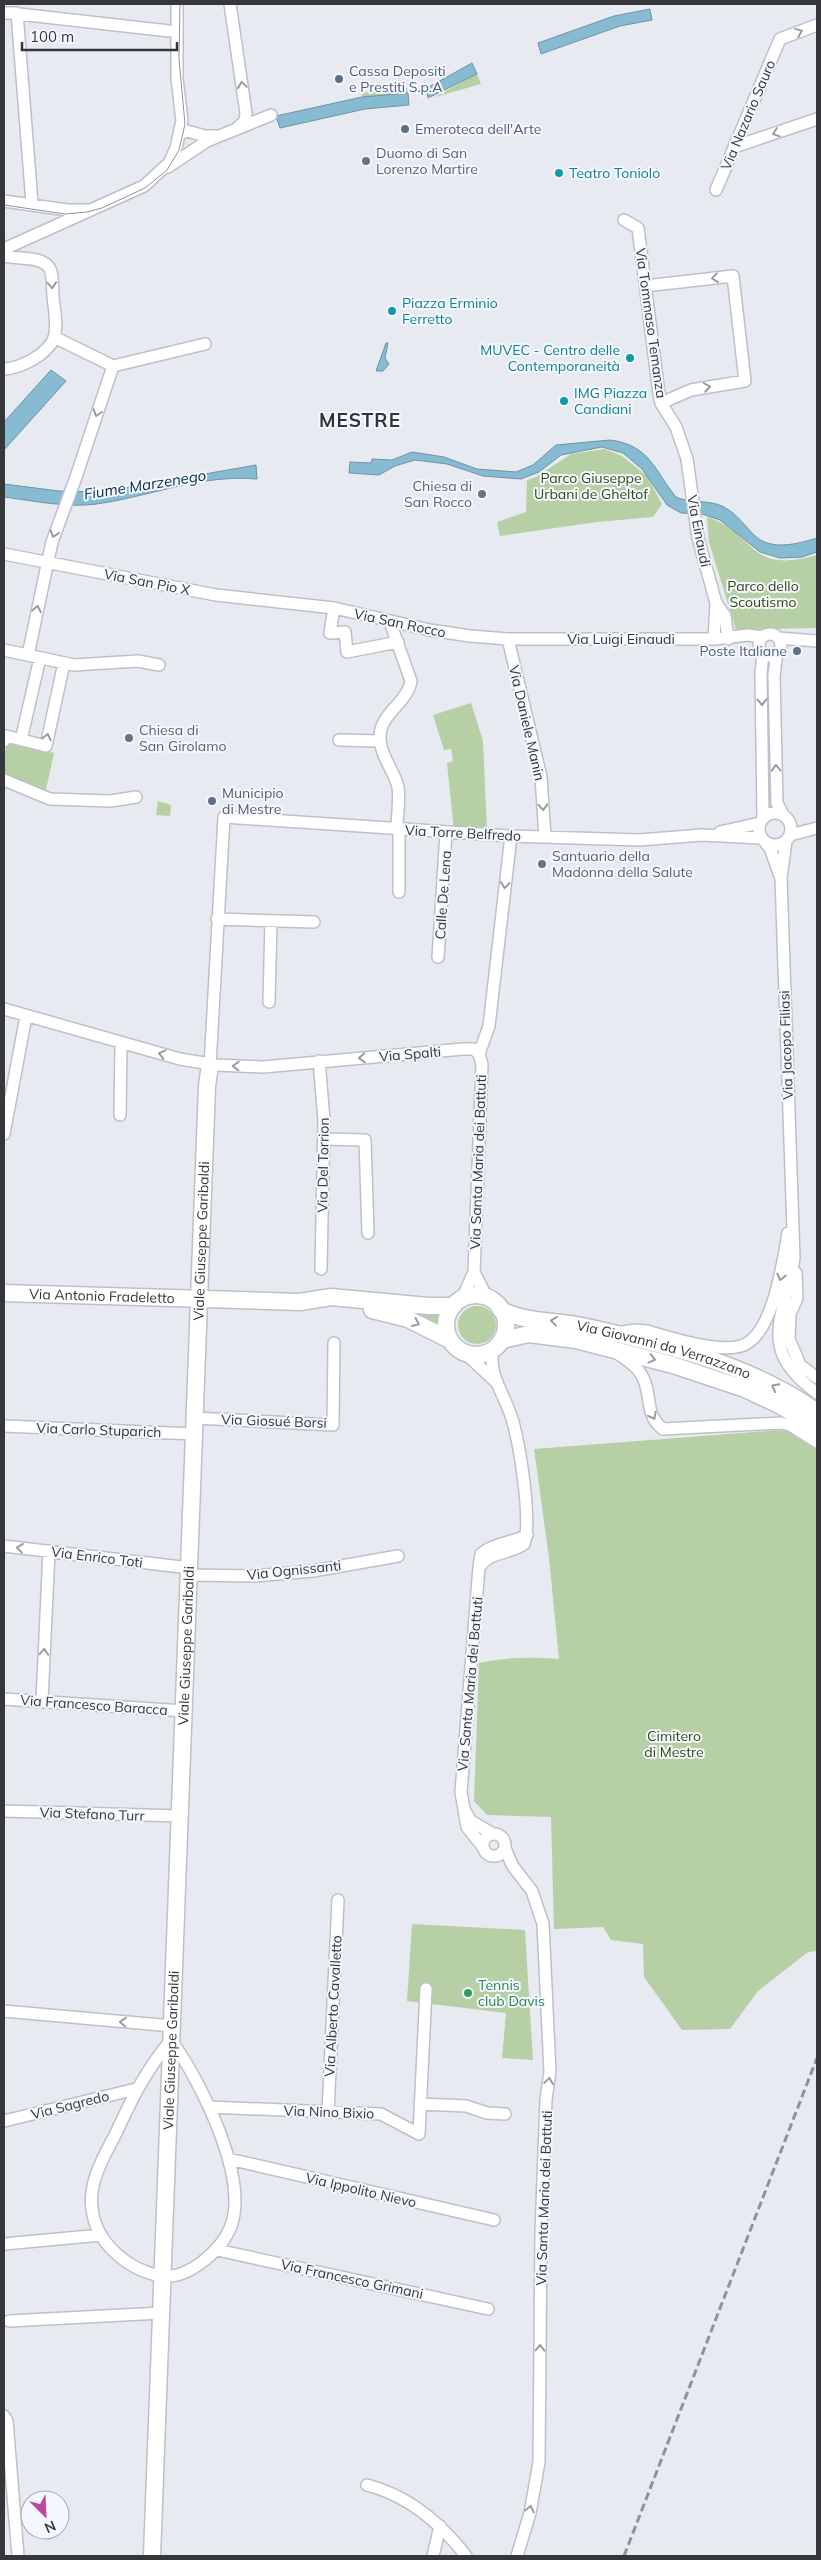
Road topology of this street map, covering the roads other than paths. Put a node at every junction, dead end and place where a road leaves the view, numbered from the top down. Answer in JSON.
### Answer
{"nodes":[{"id":1,"x":177,"y":4,"type":"edge"},
{"id":2,"x":230,"y":4,"type":"edge"},
{"id":3,"x":4,"y":13,"type":"edge"},
{"id":4,"x":17,"y":13,"type":"junction"},
{"id":5,"x":817,"y":25,"type":"edge"},
{"id":6,"x":169,"y":31,"type":"dead end"},
{"id":7,"x":271,"y":115,"type":"dead end"},
{"id":8,"x":817,"y":119,"type":"edge"},
{"id":9,"x":236,"y":129,"type":"junction"},
{"id":10,"x":180,"y":134,"type":"junction"},
{"id":11,"x":218,"y":136,"type":"junction"},
{"id":12,"x":734,"y":147,"type":"junction"},
{"id":13,"x":29,"y":151,"type":"dead end"},
{"id":14,"x":30,"y":170,"type":"dead end"},
{"id":15,"x":162,"y":170,"type":"junction"},
{"id":16,"x":716,"y":190,"type":"dead end"},
{"id":17,"x":4,"y":201,"type":"edge"},
{"id":18,"x":32,"y":204,"type":"junction"},
{"id":19,"x":94,"y":209,"type":"junction"},
{"id":20,"x":624,"y":220,"type":"dead end"},
{"id":21,"x":4,"y":249,"type":"edge"},
{"id":22,"x":4,"y":256,"type":"edge"},
{"id":23,"x":645,"y":286,"type":"junction"},
{"id":24,"x":54,"y":337,"type":"junction"},
{"id":25,"x":205,"y":344,"type":"dead end"},
{"id":26,"x":112,"y":366,"type":"junction"},
{"id":27,"x":9,"y":368,"type":"edge"},
{"id":28,"x":661,"y":403,"type":"junction"},
{"id":29,"x":687,"y":459,"type":"joint"},
{"id":30,"x":4,"y":554,"type":"edge"},
{"id":31,"x":47,"y":563,"type":"junction"},
{"id":32,"x":292,"y":602,"type":"joint"},
{"id":33,"x":716,"y":603,"type":"junction"},
{"id":34,"x":334,"y":608,"type":"junction"},
{"id":35,"x":390,"y":622,"type":"junction"},
{"id":36,"x":730,"y":638,"type":"junction"},
{"id":37,"x":778,"y":638,"type":"junction"},
{"id":38,"x":714,"y":639,"type":"junction"},
{"id":39,"x":508,"y":640,"type":"junction"},
{"id":40,"x":817,"y":641,"type":"edge"},
{"id":41,"x":398,"y":642,"type":"junction"},
{"id":42,"x":762,"y":646,"type":"junction"},
{"id":43,"x":4,"y":650,"type":"edge"},
{"id":44,"x":778,"y":652,"type":"junction"},
{"id":45,"x":28,"y":655,"type":"junction"},
{"id":46,"x":40,"y":658,"type":"junction"},
{"id":47,"x":64,"y":663,"type":"junction"},
{"id":48,"x":159,"y":665,"type":"dead end"},
{"id":49,"x":5,"y":739,"type":"edge"},
{"id":50,"x":21,"y":740,"type":"junction"},
{"id":51,"x":339,"y":740,"type":"dead end"},
{"id":52,"x":380,"y":742,"type":"junction"},
{"id":53,"x":4,"y":780,"type":"edge"},
{"id":54,"x":136,"y":797,"type":"dead end"},
{"id":55,"x":783,"y":815,"type":"junction"},
{"id":56,"x":224,"y":817,"type":"joint"},
{"id":57,"x":761,"y":820,"type":"junction"},
{"id":58,"x":817,"y":828,"type":"edge"},
{"id":59,"x":398,"y":829,"type":"junction"},
{"id":60,"x":446,"y":832,"type":"junction"},
{"id":61,"x":702,"y":835,"type":"junction"},
{"id":62,"x":511,"y":836,"type":"junction"},
{"id":63,"x":546,"y":837,"type":"junction"},
{"id":64,"x":788,"y":838,"type":"junction"},
{"id":65,"x":763,"y":840,"type":"junction"},
{"id":66,"x":781,"y":880,"type":"junction"},
{"id":67,"x":399,"y":892,"type":"dead end"},
{"id":68,"x":217,"y":919,"type":"junction"},
{"id":69,"x":271,"y":921,"type":"junction"},
{"id":70,"x":314,"y":922,"type":"dead end"},
{"id":71,"x":438,"y":956,"type":"dead end"},
{"id":72,"x":269,"y":1002,"type":"dead end"},
{"id":73,"x":4,"y":1009,"type":"edge"},
{"id":74,"x":26,"y":1016,"type":"junction"},
{"id":75,"x":121,"y":1043,"type":"junction"},
{"id":76,"x":479,"y":1054,"type":"junction"},
{"id":77,"x":319,"y":1061,"type":"junction"},
{"id":78,"x":210,"y":1065,"type":"junction"},
{"id":79,"x":120,"y":1115,"type":"dead end"},
{"id":80,"x":4,"y":1134,"type":"edge"},
{"id":81,"x":324,"y":1139,"type":"junction"},
{"id":82,"x":792,"y":1212,"type":"junction"},
{"id":83,"x":368,"y":1233,"type":"dead end"},
{"id":84,"x":794,"y":1258,"type":"junction"},
{"id":85,"x":321,"y":1269,"type":"dead end"},
{"id":86,"x":474,"y":1272,"type":"junction"},
{"id":87,"x":4,"y":1293,"type":"edge"},
{"id":88,"x":487,"y":1298,"type":"junction"},
{"id":89,"x":200,"y":1299,"type":"junction"},
{"id":90,"x":300,"y":1302,"type":"junction"},
{"id":91,"x":458,"y":1302,"type":"junction"},
{"id":92,"x":501,"y":1310,"type":"junction"},
{"id":93,"x":450,"y":1340,"type":"junction"},
{"id":94,"x":614,"y":1341,"type":"junction"},
{"id":95,"x":334,"y":1343,"type":"dead end"},
{"id":96,"x":498,"y":1345,"type":"junction"},
{"id":97,"x":466,"y":1354,"type":"junction"},
{"id":98,"x":817,"y":1378,"type":"edge"},
{"id":99,"x":497,"y":1383,"type":"junction"},
{"id":100,"x":817,"y":1393,"type":"edge"},
{"id":101,"x":817,"y":1412,"type":"edge"},
{"id":102,"x":4,"y":1426,"type":"edge"},
{"id":103,"x":194,"y":1426,"type":"junction"},
{"id":104,"x":817,"y":1428,"type":"edge"},
{"id":105,"x":817,"y":1442,"type":"edge"},
{"id":106,"x":4,"y":1546,"type":"edge"},
{"id":107,"x":49,"y":1551,"type":"junction"},
{"id":108,"x":398,"y":1556,"type":"dead end"},
{"id":109,"x":190,"y":1571,"type":"junction"},
{"id":110,"x":4,"y":1699,"type":"edge"},
{"id":111,"x":42,"y":1701,"type":"junction"},
{"id":112,"x":184,"y":1711,"type":"junction"},
{"id":113,"x":461,"y":1800,"type":"junction"},
{"id":114,"x":4,"y":1811,"type":"edge"},
{"id":115,"x":180,"y":1816,"type":"junction"},
{"id":116,"x":493,"y":1834,"type":"junction"},
{"id":117,"x":483,"y":1847,"type":"junction"},
{"id":118,"x":505,"y":1848,"type":"junction"},
{"id":119,"x":494,"y":1857,"type":"junction"},
{"id":120,"x":516,"y":1870,"type":"junction"},
{"id":121,"x":338,"y":1900,"type":"dead end"},
{"id":122,"x":426,"y":1989,"type":"dead end"},
{"id":123,"x":4,"y":2011,"type":"edge"},
{"id":124,"x":171,"y":2033,"type":"junction"},
{"id":125,"x":136,"y":2089,"type":"junction"},
{"id":126,"x":420,"y":2104,"type":"junction"},
{"id":127,"x":209,"y":2108,"type":"junction"},
{"id":128,"x":328,"y":2112,"type":"junction"},
{"id":129,"x":506,"y":2114,"type":"dead end"},
{"id":130,"x":4,"y":2121,"type":"edge"},
{"id":131,"x":229,"y":2159,"type":"junction"},
{"id":132,"x":494,"y":2220,"type":"dead end"},
{"id":133,"x":101,"y":2235,"type":"junction"},
{"id":134,"x":4,"y":2244,"type":"edge"},
{"id":135,"x":217,"y":2250,"type":"junction"},
{"id":136,"x":162,"y":2276,"type":"junction"},
{"id":137,"x":488,"y":2309,"type":"dead end"},
{"id":138,"x":161,"y":2313,"type":"junction"},
{"id":139,"x":9,"y":2321,"type":"dead end"},
{"id":140,"x":4,"y":2416,"type":"edge"},
{"id":141,"x":367,"y":2485,"type":"dead end"},
{"id":142,"x":440,"y":2526,"type":"junction"},
{"id":143,"x":18,"y":2556,"type":"edge"},
{"id":144,"x":152,"y":2556,"type":"edge"},
{"id":145,"x":433,"y":2556,"type":"edge"},
{"id":146,"x":466,"y":2556,"type":"edge"},
{"id":147,"x":517,"y":2556,"type":"edge"}],
"edges":[{"from":1,"to":10,"type":"street"},
{"from":9,"to":2,"type":"street","one_way":true},
{"from":3,"to":4,"type":"street"},
{"from":4,"to":6,"type":"street"},
{"from":4,"to":13,"type":"street"},
{"from":4,"to":18,"type":"street"},
{"from":12,"to":5,"type":"street","name":"Via Nazario Sauro","one_way":true},
{"from":7,"to":9,"type":"street"},
{"from":8,"to":12,"type":"street","one_way":true},
{"from":9,"to":11,"type":"street"},
{"from":10,"to":11,"type":"street"},
{"from":10,"to":15,"type":"street"},
{"from":11,"to":15,"type":"street"},
{"from":12,"to":16,"type":"street","name":"Via Nazario Sauro"},
{"from":14,"to":18,"type":"street"},
{"from":15,"to":19,"type":"street"},
{"from":17,"to":18,"type":"street"},
{"from":18,"to":19,"type":"street"},
{"from":19,"to":21,"type":"street"},
{"from":20,"to":23,"type":"street","name":"Via Tommaso Temanza"},
{"from":22,"to":24,"type":"street","one_way":true},
{"from":23,"to":28,"type":"street","name":"Via Tommaso Temanza"},
{"from":28,"to":23,"type":"street","one_way":true},
{"from":24,"to":26,"type":"street"},
{"from":24,"to":27,"type":"street"},
{"from":25,"to":26,"type":"street"},
{"from":26,"to":31,"type":"street","one_way":true},
{"from":28,"to":29,"type":"street","name":"Via Tommaso Temanza"},
{"from":29,"to":33,"type":"street","name":"Via Einaudi"},
{"from":30,"to":31,"type":"street","name":"Via San Pio X"},
{"from":31,"to":32,"type":"street","name":"Via San Pio X"},
{"from":45,"to":31,"type":"street","one_way":true},
{"from":32,"to":34,"type":"street","name":"Via San Rocco"},
{"from":33,"to":36,"type":"street"},
{"from":33,"to":38,"type":"street"},
{"from":34,"to":35,"type":"street","name":"Via San Rocco"},
{"from":34,"to":41,"type":"street"},
{"from":35,"to":39,"type":"street","name":"Via San Rocco"},
{"from":35,"to":41,"type":"street"},
{"from":36,"to":38,"type":"street","name":"Via Luigi Einaudi"},
{"from":36,"to":42,"type":"street","name":"Via Luigi Einaudi"},
{"from":37,"to":40,"type":"street"},
{"from":37,"to":42,"type":"street"},
{"from":37,"to":44,"type":"street"},
{"from":38,"to":39,"type":"street","name":"Via Luigi Einaudi"},
{"from":39,"to":63,"type":"street","name":"Via Daniele Manin","one_way":true},
{"from":41,"to":52,"type":"street"},
{"from":42,"to":44,"type":"street"},
{"from":42,"to":57,"type":"street","one_way":true},
{"from":43,"to":45,"type":"street"},
{"from":55,"to":44,"type":"street","one_way":true},
{"from":45,"to":46,"type":"street"},
{"from":46,"to":47,"type":"street"},
{"from":46,"to":50,"type":"street"},
{"from":47,"to":48,"type":"street"},
{"from":50,"to":47,"type":"street","one_way":true},
{"from":49,"to":50,"type":"street"},
{"from":51,"to":52,"type":"street"},
{"from":52,"to":59,"type":"street"},
{"from":53,"to":54,"type":"street"},
{"from":55,"to":57,"type":"street"},
{"from":55,"to":64,"type":"street"},
{"from":56,"to":59,"type":"street","name":"Via Torre Belfredo"},
{"from":56,"to":68,"type":"street","name":"Viale Giuseppe Garibaldi"},
{"from":57,"to":61,"type":"street","name":"Via Torre Belfredo"},
{"from":57,"to":65,"type":"street"},
{"from":58,"to":64,"type":"street"},
{"from":59,"to":60,"type":"street","name":"Via Torre Belfredo"},
{"from":59,"to":67,"type":"street"},
{"from":60,"to":62,"type":"street","name":"Via Torre Belfredo"},
{"from":60,"to":71,"type":"street","name":"Calle De Lena"},
{"from":61,"to":63,"type":"street","name":"Via Torre Belfredo"},
{"from":61,"to":65,"type":"street","name":"Via Torre Belfredo"},
{"from":62,"to":63,"type":"street","name":"Via Torre Belfredo"},
{"from":62,"to":76,"type":"street","one_way":true},
{"from":64,"to":65,"type":"street"},
{"from":64,"to":66,"type":"street","name":"Via Jacopo Filiasi"},
{"from":65,"to":66,"type":"street","name":"Via Jacopo Filiasi"},
{"from":66,"to":82,"type":"street","name":"Via Jacopo Filiasi"},
{"from":68,"to":69,"type":"street"},
{"from":68,"to":78,"type":"street","name":"Viale Giuseppe Garibaldi"},
{"from":69,"to":70,"type":"street"},
{"from":69,"to":72,"type":"street"},
{"from":73,"to":74,"type":"street","name":"Via Spalti"},
{"from":74,"to":75,"type":"street","name":"Via Spalti"},
{"from":74,"to":80,"type":"street"},
{"from":78,"to":75,"type":"street","name":"Via Spalti","one_way":true},
{"from":75,"to":79,"type":"street"},
{"from":76,"to":77,"type":"street","name":"Via Spalti","one_way":true},
{"from":76,"to":86,"type":"street","name":"Via Santa Maria dei Battuti"},
{"from":77,"to":78,"type":"street","name":"Via Spalti","one_way":true},
{"from":77,"to":81,"type":"street","name":"Via Del Torrion"},
{"from":78,"to":89,"type":"street","name":"Viale Giuseppe Garibaldi"},
{"from":81,"to":83,"type":"street"},
{"from":81,"to":85,"type":"street","name":"Via Del Torrion"},
{"from":82,"to":84,"type":"street"},
{"from":82,"to":94,"type":"street","one_way":true},
{"from":84,"to":98,"type":"street"},
{"from":84,"to":100,"type":"street"},
{"from":86,"to":88,"type":"street","name":"Via Santa Maria dei Battuti"},
{"from":86,"to":91,"type":"street","name":"Via Santa Maria dei Battuti"},
{"from":87,"to":89,"type":"street","name":"Via Antonio Fradeletto"},
{"from":88,"to":91,"type":"street"},
{"from":88,"to":92,"type":"street"},
{"from":89,"to":90,"type":"street"},
{"from":89,"to":103,"type":"street","name":"Viale Giuseppe Garibaldi"},
{"from":90,"to":91,"type":"street"},
{"from":90,"to":93,"type":"street","one_way":true},
{"from":91,"to":93,"type":"street"},
{"from":94,"to":92,"type":"street","name":"Via Giovanni da Verrazzano","one_way":true},
{"from":92,"to":96,"type":"street"},
{"from":93,"to":97,"type":"street"},
{"from":94,"to":96,"type":"street","name":"Via Giovanni da Verrazzano"},
{"from":101,"to":94,"type":"street","name":"Via Giovanni da Verrazzano","one_way":true},
{"from":94,"to":104,"type":"street","name":"Via Giovanni da Verrazzano","one_way":true},
{"from":94,"to":105,"type":"street","one_way":true},
{"from":95,"to":103,"type":"street","name":"Via Giosué Borsi"},
{"from":96,"to":97,"type":"street"},
{"from":96,"to":99,"type":"street"},
{"from":97,"to":99,"type":"street"},
{"from":99,"to":113,"type":"street","name":"Via Santa Maria dei Battuti"},
{"from":102,"to":103,"type":"street","name":"Via Carlo Stuparich"},
{"from":103,"to":109,"type":"street","name":"Viale Giuseppe Garibaldi"},
{"from":107,"to":106,"type":"street","name":"Via Enrico Toti","one_way":true},
{"from":107,"to":109,"type":"street","name":"Via Enrico Toti"},
{"from":111,"to":107,"type":"street","one_way":true},
{"from":108,"to":109,"type":"street","name":"Via Ognissanti"},
{"from":109,"to":112,"type":"street","name":"Viale Giuseppe Garibaldi"},
{"from":110,"to":111,"type":"street","name":"Via Francesco Baracca"},
{"from":111,"to":112,"type":"street","name":"Via Francesco Baracca"},
{"from":112,"to":115,"type":"street","name":"Viale Giuseppe Garibaldi"},
{"from":113,"to":116,"type":"street"},
{"from":113,"to":117,"type":"street","name":"Via Santa Maria dei Battuti"},
{"from":114,"to":115,"type":"street","name":"Via Stefano Turr"},
{"from":115,"to":124,"type":"street","name":"Viale Giuseppe Garibaldi"},
{"from":116,"to":117,"type":"street"},
{"from":116,"to":118,"type":"street"},
{"from":117,"to":119,"type":"street"},
{"from":118,"to":119,"type":"street"},
{"from":118,"to":120,"type":"street","name":"Via Santa Maria dei Battuti"},
{"from":119,"to":120,"type":"street"},
{"from":147,"to":120,"type":"street","name":"Via Santa Maria dei Battuti","one_way":true},
{"from":121,"to":128,"type":"street","name":"Via Alberto Cavalletto"},
{"from":122,"to":126,"type":"street","name":"Via Nino Bixio"},
{"from":124,"to":123,"type":"street","one_way":true},
{"from":124,"to":125,"type":"street"},
{"from":124,"to":127,"type":"street"},
{"from":124,"to":136,"type":"street","name":"Viale Giuseppe Garibaldi"},
{"from":125,"to":130,"type":"street","name":"Via Sagredo"},
{"from":125,"to":133,"type":"street"},
{"from":126,"to":128,"type":"street","name":"Via Nino Bixio"},
{"from":126,"to":129,"type":"street"},
{"from":127,"to":128,"type":"street","name":"Via Nino Bixio"},
{"from":127,"to":131,"type":"street"},
{"from":131,"to":132,"type":"street","name":"Via Ippolito Nievo"},
{"from":131,"to":135,"type":"street"},
{"from":133,"to":134,"type":"street"},
{"from":133,"to":136,"type":"street"},
{"from":135,"to":136,"type":"street"},
{"from":135,"to":137,"type":"street","name":"Via Francesco Grimani"},
{"from":136,"to":138,"type":"street","name":"Viale Giuseppe Garibaldi"},
{"from":138,"to":139,"type":"street"},
{"from":138,"to":144,"type":"street","name":"Viale Giuseppe Garibaldi"},
{"from":140,"to":143,"type":"street"},
{"from":141,"to":142,"type":"street"},
{"from":142,"to":145,"type":"street"},
{"from":142,"to":146,"type":"street"}]}
